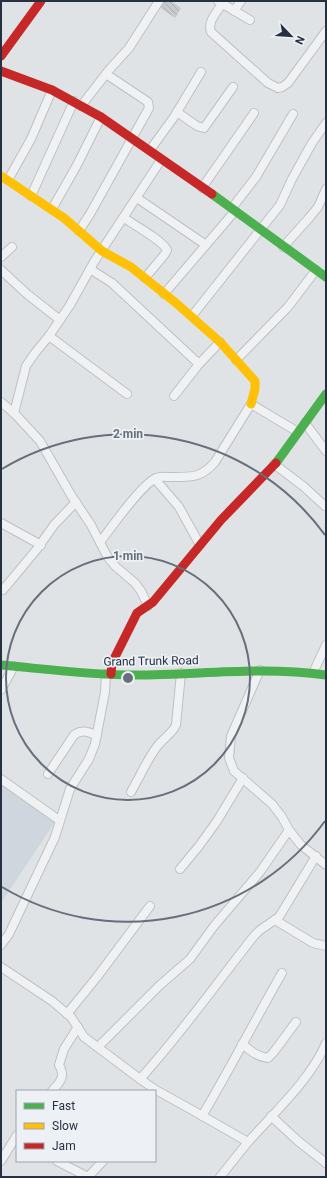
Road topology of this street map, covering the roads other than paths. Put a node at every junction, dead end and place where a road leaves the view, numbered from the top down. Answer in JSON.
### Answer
{"nodes":[{"id":1,"x":41,"y":1,"type":"edge"},
{"id":2,"x":159,"y":1,"type":"edge"},
{"id":3,"x":241,"y":1,"type":"edge"},
{"id":4,"x":220,"y":2,"type":"edge"},
{"id":5,"x":234,"y":11,"type":"junction"},
{"id":6,"x":250,"y":20,"type":"dead end"},
{"id":7,"x":326,"y":31,"type":"edge"},
{"id":8,"x":1,"y":56,"type":"edge"},
{"id":9,"x":1,"y":71,"type":"edge"},
{"id":10,"x":201,"y":72,"type":"dead end"},
{"id":11,"x":106,"y":74,"type":"junction"},
{"id":12,"x":233,"y":86,"type":"dead end"},
{"id":13,"x":52,"y":90,"type":"junction"},
{"id":14,"x":78,"y":104,"type":"junction"},
{"id":15,"x":177,"y":112,"type":"junction"},
{"id":16,"x":254,"y":113,"type":"dead end"},
{"id":17,"x":293,"y":114,"type":"dead end"},
{"id":18,"x":101,"y":117,"type":"junction"},
{"id":19,"x":326,"y":123,"type":"edge"},
{"id":20,"x":133,"y":139,"type":"junction"},
{"id":21,"x":150,"y":150,"type":"junction"},
{"id":22,"x":161,"y":160,"type":"junction"},
{"id":23,"x":4,"y":178,"type":"edge"},
{"id":24,"x":202,"y":188,"type":"junction"},
{"id":25,"x":326,"y":189,"type":"edge"},
{"id":26,"x":31,"y":196,"type":"junction"},
{"id":27,"x":137,"y":198,"type":"junction"},
{"id":28,"x":52,"y":210,"type":"junction"},
{"id":29,"x":233,"y":210,"type":"junction"},
{"id":30,"x":124,"y":218,"type":"junction"},
{"id":31,"x":260,"y":230,"type":"junction"},
{"id":32,"x":79,"y":231,"type":"junction"},
{"id":33,"x":206,"y":245,"type":"junction"},
{"id":34,"x":12,"y":247,"type":"dead end"},
{"id":35,"x":283,"y":247,"type":"junction"},
{"id":36,"x":102,"y":250,"type":"junction"},
{"id":37,"x":1,"y":257,"type":"edge"},
{"id":38,"x":90,"y":269,"type":"junction"},
{"id":39,"x":1,"y":270,"type":"edge"},
{"id":40,"x":316,"y":270,"type":"junction"},
{"id":41,"x":326,"y":277,"type":"edge"},
{"id":42,"x":145,"y":278,"type":"junction"},
{"id":43,"x":164,"y":294,"type":"junction"},
{"id":44,"x":192,"y":316,"type":"junction"},
{"id":45,"x":60,"y":320,"type":"junction"},
{"id":46,"x":49,"y":336,"type":"junction"},
{"id":47,"x":220,"y":342,"type":"junction"},
{"id":48,"x":236,"y":360,"type":"junction"},
{"id":49,"x":199,"y":364,"type":"junction"},
{"id":50,"x":127,"y":394,"type":"dead end"},
{"id":51,"x":174,"y":396,"type":"dead end"},
{"id":52,"x":325,"y":397,"type":"edge"},
{"id":53,"x":1,"y":402,"type":"edge"},
{"id":54,"x":251,"y":404,"type":"junction"},
{"id":55,"x":14,"y":413,"type":"junction"},
{"id":56,"x":305,"y":423,"type":"junction"},
{"id":57,"x":298,"y":432,"type":"junction"},
{"id":58,"x":326,"y":451,"type":"edge"},
{"id":59,"x":274,"y":464,"type":"junction"},
{"id":60,"x":155,"y":479,"type":"junction"},
{"id":61,"x":76,"y":502,"type":"junction"},
{"id":62,"x":325,"y":506,"type":"edge"},
{"id":63,"x":1,"y":523,"type":"edge"},
{"id":64,"x":100,"y":542,"type":"junction"},
{"id":65,"x":41,"y":545,"type":"junction"},
{"id":66,"x":200,"y":545,"type":"junction"},
{"id":67,"x":3,"y":590,"type":"dead end"},
{"id":68,"x":148,"y":606,"type":"junction"},
{"id":69,"x":326,"y":645,"type":"edge"},
{"id":70,"x":1,"y":665,"type":"edge"},
{"id":71,"x":14,"y":666,"type":"junction"},
{"id":72,"x":260,"y":670,"type":"junction"},
{"id":73,"x":181,"y":673,"type":"junction"},
{"id":74,"x":313,"y":673,"type":"junction"},
{"id":75,"x":108,"y":674,"type":"junction"},
{"id":76,"x":326,"y":675,"type":"edge"},
{"id":77,"x":1,"y":690,"type":"edge"},
{"id":78,"x":97,"y":735,"type":"junction"},
{"id":79,"x":48,"y":774,"type":"dead end"},
{"id":80,"x":243,"y":778,"type":"junction"},
{"id":81,"x":1,"y":779,"type":"edge"},
{"id":82,"x":131,"y":792,"type":"dead end"},
{"id":83,"x":59,"y":820,"type":"junction"},
{"id":84,"x":288,"y":830,"type":"junction"},
{"id":85,"x":316,"y":856,"type":"junction"},
{"id":86,"x":326,"y":865,"type":"edge"},
{"id":87,"x":180,"y":870,"type":"dead end"},
{"id":88,"x":150,"y":906,"type":"dead end"},
{"id":89,"x":275,"y":920,"type":"junction"},
{"id":90,"x":1,"y":945,"type":"edge"},
{"id":91,"x":326,"y":946,"type":"edge"},
{"id":92,"x":1,"y":967,"type":"edge"},
{"id":93,"x":282,"y":972,"type":"dead end"},
{"id":94,"x":68,"y":1014,"type":"junction"},
{"id":95,"x":296,"y":1022,"type":"dead end"},
{"id":96,"x":78,"y":1027,"type":"junction"},
{"id":97,"x":326,"y":1043,"type":"edge"},
{"id":98,"x":242,"y":1044,"type":"junction"},
{"id":99,"x":98,"y":1047,"type":"junction"},
{"id":100,"x":140,"y":1079,"type":"junction"},
{"id":101,"x":53,"y":1090,"type":"edge"},
{"id":102,"x":154,"y":1090,"type":"edge"},
{"id":103,"x":156,"y":1092,"type":"edge"},
{"id":104,"x":202,"y":1116,"type":"junction"},
{"id":105,"x":271,"y":1116,"type":"junction"},
{"id":106,"x":16,"y":1138,"type":"edge"},
{"id":107,"x":248,"y":1142,"type":"junction"},
{"id":108,"x":3,"y":1150,"type":"edge"},
{"id":109,"x":1,"y":1161,"type":"edge"},
{"id":110,"x":58,"y":1162,"type":"edge"},
{"id":111,"x":102,"y":1162,"type":"edge"},
{"id":112,"x":326,"y":1163,"type":"edge"},
{"id":113,"x":88,"y":1177,"type":"edge"},
{"id":114,"x":220,"y":1177,"type":"edge"}],
"edges":[{"from":1,"to":8,"type":"street"},
{"from":2,"to":11,"type":"street"},
{"from":3,"to":5,"type":"street"},
{"from":4,"to":5,"type":"street"},
{"from":4,"to":7,"type":"street"},
{"from":5,"to":6,"type":"street"},
{"from":9,"to":13,"type":"street"},
{"from":10,"to":15,"type":"street"},
{"from":11,"to":14,"type":"street"},
{"from":11,"to":20,"type":"street"},
{"from":12,"to":15,"type":"street"},
{"from":13,"to":14,"type":"street"},
{"from":13,"to":23,"type":"street"},
{"from":14,"to":18,"type":"street"},
{"from":14,"to":26,"type":"street"},
{"from":15,"to":21,"type":"street"},
{"from":16,"to":24,"type":"street"},
{"from":17,"to":29,"type":"street"},
{"from":18,"to":20,"type":"street"},
{"from":18,"to":28,"type":"street"},
{"from":19,"to":31,"type":"street"},
{"from":20,"to":21,"type":"street"},
{"from":20,"to":32,"type":"street"},
{"from":21,"to":22,"type":"street"},
{"from":22,"to":24,"type":"street"},
{"from":22,"to":27,"type":"street"},
{"from":23,"to":26,"type":"street"},
{"from":24,"to":29,"type":"street"},
{"from":25,"to":35,"type":"street"},
{"from":26,"to":28,"type":"street"},
{"from":27,"to":30,"type":"street"},
{"from":27,"to":33,"type":"street"},
{"from":28,"to":32,"type":"street"},
{"from":29,"to":31,"type":"street"},
{"from":29,"to":33,"type":"street"},
{"from":30,"to":36,"type":"street"},
{"from":30,"to":42,"type":"street"},
{"from":31,"to":35,"type":"street"},
{"from":31,"to":44,"type":"street"},
{"from":32,"to":36,"type":"street"},
{"from":33,"to":43,"type":"street"},
{"from":34,"to":37,"type":"street"},
{"from":35,"to":40,"type":"street"},
{"from":36,"to":38,"type":"street"},
{"from":36,"to":42,"type":"street"},
{"from":38,"to":45,"type":"street"},
{"from":38,"to":49,"type":"street"},
{"from":39,"to":45,"type":"street"},
{"from":40,"to":41,"type":"street"},
{"from":40,"to":48,"type":"street"},
{"from":42,"to":43,"type":"street"},
{"from":43,"to":44,"type":"street"},
{"from":44,"to":47,"type":"street"},
{"from":45,"to":46,"type":"street"},
{"from":46,"to":50,"type":"street"},
{"from":46,"to":55,"type":"street"},
{"from":47,"to":48,"type":"street"},
{"from":47,"to":49,"type":"street"},
{"from":48,"to":54,"type":"street"},
{"from":49,"to":51,"type":"street"},
{"from":52,"to":56,"type":"street"},
{"from":53,"to":55,"type":"street"},
{"from":54,"to":57,"type":"street"},
{"from":54,"to":60,"type":"street"},
{"from":55,"to":61,"type":"street"},
{"from":56,"to":57,"type":"street"},
{"from":56,"to":58,"type":"street"},
{"from":57,"to":59,"type":"street"},
{"from":59,"to":62,"type":"street"},
{"from":59,"to":66,"type":"street"},
{"from":60,"to":64,"type":"street"},
{"from":60,"to":66,"type":"street"},
{"from":61,"to":64,"type":"street"},
{"from":61,"to":65,"type":"street"},
{"from":63,"to":65,"type":"street"},
{"from":64,"to":68,"type":"street"},
{"from":65,"to":67,"type":"street"},
{"from":66,"to":68,"type":"street"},
{"from":68,"to":75,"type":"street"},
{"from":69,"to":74,"type":"street"},
{"from":70,"to":71,"type":"street","name":"Grand Trunk Road"},
{"from":71,"to":75,"type":"street","name":"Grand Trunk Road"},
{"from":71,"to":77,"type":"street"},
{"from":72,"to":73,"type":"street","name":"Grand Trunk Road"},
{"from":72,"to":74,"type":"street","name":"Grand Trunk Road"},
{"from":72,"to":80,"type":"street"},
{"from":73,"to":75,"type":"street","name":"Grand Trunk Road"},
{"from":73,"to":82,"type":"street"},
{"from":74,"to":76,"type":"street","name":"Grand Trunk Road"},
{"from":75,"to":78,"type":"street"},
{"from":78,"to":79,"type":"street"},
{"from":78,"to":83,"type":"street"},
{"from":80,"to":84,"type":"street"},
{"from":80,"to":87,"type":"street"},
{"from":81,"to":83,"type":"street"},
{"from":83,"to":90,"type":"street"},
{"from":84,"to":85,"type":"street"},
{"from":84,"to":99,"type":"street"},
{"from":85,"to":86,"type":"street"},
{"from":85,"to":89,"type":"street"},
{"from":88,"to":94,"type":"street"},
{"from":89,"to":91,"type":"street"},
{"from":89,"to":100,"type":"street"},
{"from":92,"to":94,"type":"street"},
{"from":93,"to":98,"type":"street"},
{"from":94,"to":96,"type":"street"},
{"from":95,"to":98,"type":"street"},
{"from":96,"to":99,"type":"street"},
{"from":96,"to":101,"type":"street"},
{"from":97,"to":105,"type":"street"},
{"from":98,"to":104,"type":"street"},
{"from":99,"to":100,"type":"street"},
{"from":100,"to":102,"type":"street"},
{"from":103,"to":104,"type":"street"},
{"from":104,"to":107,"type":"street"},
{"from":105,"to":107,"type":"street"},
{"from":105,"to":112,"type":"street"},
{"from":106,"to":108,"type":"street"},
{"from":107,"to":114,"type":"street"},
{"from":108,"to":109,"type":"street"},
{"from":110,"to":113,"type":"street"},
{"from":111,"to":113,"type":"street"}]}
